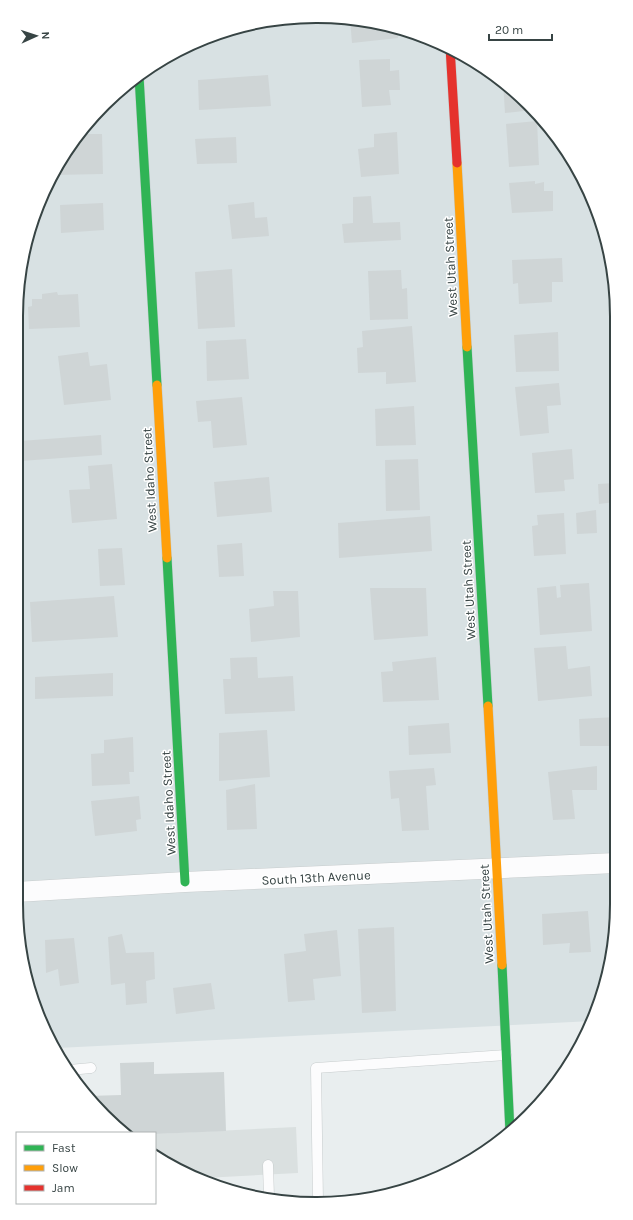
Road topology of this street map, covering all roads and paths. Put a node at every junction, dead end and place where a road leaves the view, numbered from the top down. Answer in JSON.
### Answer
{"nodes":[{"id":1,"x":450,"y":55,"type":"edge"},
{"id":2,"x":139,"y":83,"type":"edge"},
{"id":3,"x":610,"y":863,"type":"edge"},
{"id":4,"x":497,"y":869,"type":"junction"},
{"id":5,"x":185,"y":882,"type":"junction"},
{"id":6,"x":23,"y":892,"type":"edge"},
{"id":7,"x":506,"y":1055,"type":"junction"},
{"id":8,"x":91,"y":1068,"type":"dead end"},
{"id":9,"x":74,"y":1070,"type":"edge"},
{"id":10,"x":510,"y":1124,"type":"edge"},
{"id":11,"x":268,"y":1165,"type":"dead end"},
{"id":12,"x":269,"y":1193,"type":"edge"},
{"id":13,"x":318,"y":1197,"type":"edge"}],
"edges":[{"from":1,"to":4,"type":"street","name":"West Utah Street"},
{"from":2,"to":5,"type":"street","name":"West Idaho Street"},
{"from":3,"to":4,"type":"street","name":"South 13th Avenue"},
{"from":4,"to":5,"type":"street","name":"South 13th Avenue"},
{"from":4,"to":7,"type":"street","name":"West Utah Street"},
{"from":5,"to":6,"type":"street","name":"South 13th Avenue"},
{"from":7,"to":10,"type":"street","name":"West Utah Street"},
{"from":7,"to":13,"type":"lane"},
{"from":8,"to":9,"type":"lane"},
{"from":11,"to":12,"type":"lane"}]}
